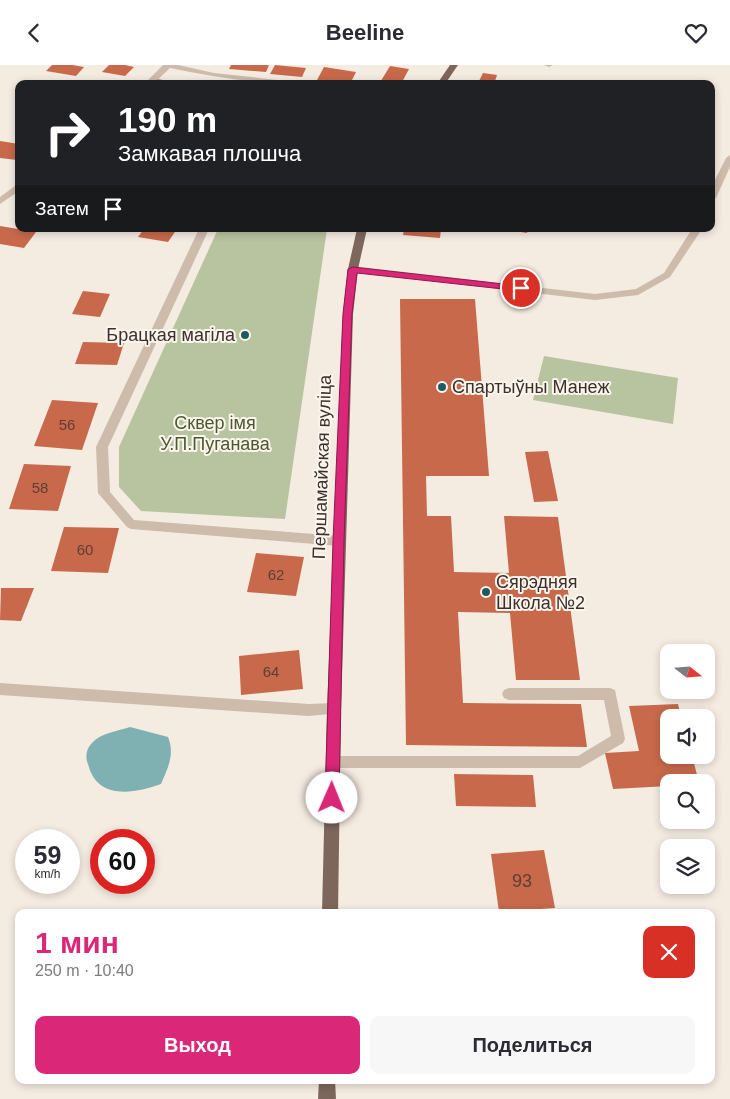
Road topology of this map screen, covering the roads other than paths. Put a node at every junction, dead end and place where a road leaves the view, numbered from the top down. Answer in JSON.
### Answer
{"nodes":[{"id":1,"x":168,"y":65,"type":"edge"},
{"id":2,"x":454,"y":65,"type":"edge"},
{"id":3,"x":152,"y":80,"type":"edge"},
{"id":4,"x":260,"y":80,"type":"edge"},
{"id":5,"x":444,"y":80,"type":"edge"},
{"id":6,"x":730,"y":158,"type":"edge"},
{"id":7,"x":15,"y":189,"type":"edge"},
{"id":8,"x":715,"y":190,"type":"edge"},
{"id":9,"x":0,"y":201,"type":"edge"},
{"id":10,"x":203,"y":232,"type":"edge"},
{"id":11,"x":361,"y":232,"type":"edge"},
{"id":12,"x":695,"y":232,"type":"edge"},
{"id":13,"x":353,"y":269,"type":"junction"},
{"id":14,"x":339,"y":541,"type":"junction"},
{"id":15,"x":0,"y":689,"type":"edge"},
{"id":16,"x":509,"y":694,"type":"dead end"},
{"id":17,"x":334,"y":709,"type":"junction"},
{"id":18,"x":332,"y":762,"type":"junction"},
{"id":19,"x":330,"y":909,"type":"edge"},
{"id":20,"x":327,"y":1084,"type":"edge"},
{"id":21,"x":327,"y":1099,"type":"edge"}],
"edges":[{"from":1,"to":3,"type":"street"},
{"from":1,"to":4,"type":"street"},
{"from":2,"to":5,"type":"main road"},
{"from":6,"to":8,"type":"street"},
{"from":7,"to":9,"type":"street"},
{"from":10,"to":14,"type":"street"},
{"from":11,"to":13,"type":"main road","name":"Першамайская вуліца"},
{"from":12,"to":13,"type":"street"},
{"from":13,"to":14,"type":"main road","name":"Першамайская вуліца"},
{"from":14,"to":17,"type":"main road","name":"Першамайская вуліца"},
{"from":15,"to":17,"type":"street"},
{"from":16,"to":18,"type":"street"},
{"from":17,"to":18,"type":"main road","name":"Першамайская вуліца"},
{"from":18,"to":19,"type":"main road","name":"Першамайская вуліца"},
{"from":20,"to":21,"type":"main road"}]}
